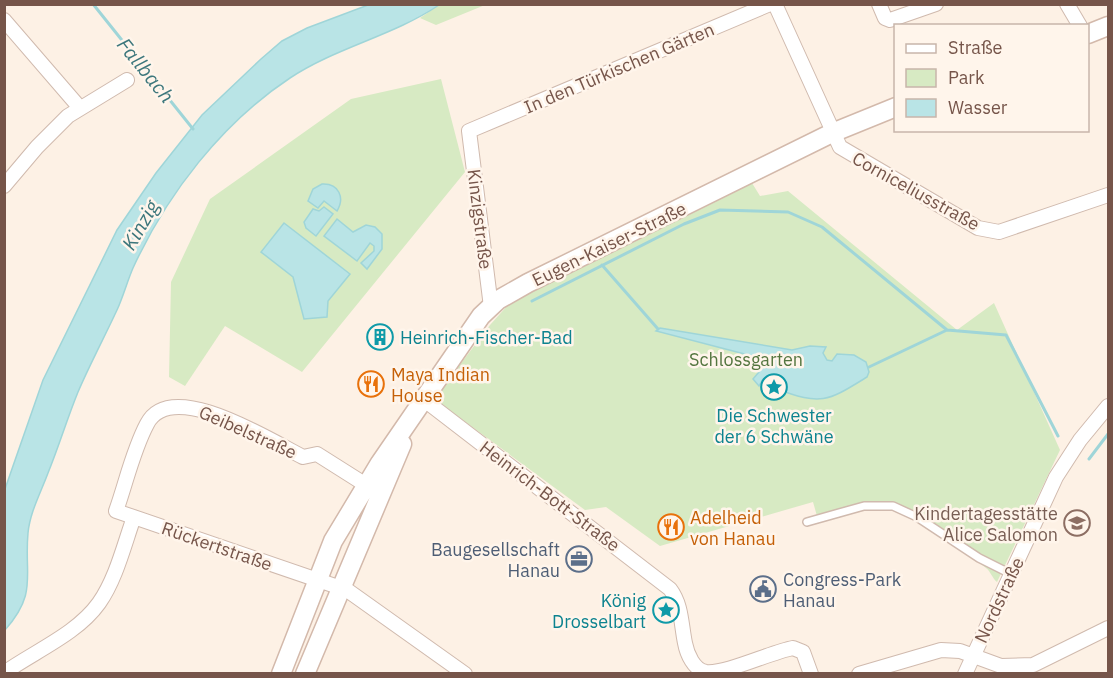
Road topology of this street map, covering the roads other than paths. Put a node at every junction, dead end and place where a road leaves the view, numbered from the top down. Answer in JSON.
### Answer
{"nodes":[{"id":1,"x":770,"y":4,"type":"edge"},
{"id":2,"x":775,"y":4,"type":"edge"},
{"id":3,"x":879,"y":4,"type":"edge"},
{"id":4,"x":936,"y":4,"type":"edge"},
{"id":5,"x":1067,"y":4,"type":"edge"},
{"id":6,"x":4,"y":20,"type":"edge"},
{"id":7,"x":1079,"y":24,"type":"edge"},
{"id":8,"x":1108,"y":26,"type":"edge"},
{"id":9,"x":1089,"y":34,"type":"edge"},
{"id":10,"x":127,"y":80,"type":"dead end"},
{"id":11,"x":80,"y":108,"type":"junction"},
{"id":12,"x":894,"y":108,"type":"edge"},
{"id":13,"x":469,"y":131,"type":"joint"},
{"id":14,"x":832,"y":133,"type":"junction"},
{"id":15,"x":4,"y":186,"type":"edge"},
{"id":16,"x":1108,"y":195,"type":"edge"},
{"id":17,"x":491,"y":306,"type":"junction"},
{"id":18,"x":423,"y":399,"type":"junction"},
{"id":19,"x":1108,"y":406,"type":"edge"},
{"id":20,"x":366,"y":485,"type":"junction"},
{"id":21,"x":116,"y":511,"type":"joint"},
{"id":22,"x":134,"y":517,"type":"junction"},
{"id":23,"x":807,"y":522,"type":"dead end"},
{"id":24,"x":1011,"y":574,"type":"junction"},
{"id":25,"x":318,"y":581,"type":"junction"},
{"id":26,"x":342,"y":588,"type":"junction"},
{"id":27,"x":1108,"y":628,"type":"edge"},
{"id":28,"x":973,"y":657,"type":"junction"},
{"id":29,"x":689,"y":669,"type":"edge"},
{"id":30,"x":4,"y":673,"type":"edge"},
{"id":31,"x":281,"y":674,"type":"edge"},
{"id":32,"x":305,"y":674,"type":"edge"},
{"id":33,"x":465,"y":674,"type":"edge"},
{"id":34,"x":811,"y":674,"type":"edge"},
{"id":35,"x":859,"y":674,"type":"edge"},
{"id":36,"x":965,"y":674,"type":"edge"}],
"edges":[{"from":1,"to":13,"type":"street","name":"In den Türkischen Gärten"},
{"from":2,"to":14,"type":"street","name":"Corniceliusstraße"},
{"from":3,"to":4,"type":"street"},
{"from":5,"to":7,"type":"street"},
{"from":6,"to":11,"type":"street"},
{"from":8,"to":9,"type":"main road"},
{"from":10,"to":11,"type":"street"},
{"from":11,"to":15,"type":"street"},
{"from":12,"to":14,"type":"main road","name":"Eugen-Kaiser-Straße"},
{"from":13,"to":17,"type":"street","name":"Kinzigstraße"},
{"from":14,"to":16,"type":"street","name":"Corniceliusstraße"},
{"from":14,"to":17,"type":"main road","name":"Eugen-Kaiser-Straße"},
{"from":17,"to":18,"type":"main road","name":"Eugen-Kaiser-Straße"},
{"from":18,"to":20,"type":"main road","name":"Eugen-Kaiser-Straße"},
{"from":18,"to":26,"type":"main road","name":"Eugen-Kaiser-Straße"},
{"from":18,"to":29,"type":"street","name":"Heinrich-Bott-Straße"},
{"from":19,"to":24,"type":"street","name":"Nordstraße"},
{"from":20,"to":21,"type":"street","name":"Geibelstraße"},
{"from":20,"to":25,"type":"main road","name":"Eugen-Kaiser-Straße"},
{"from":21,"to":22,"type":"street","name":"Rückertstraße"},
{"from":22,"to":25,"type":"street","name":"Rückertstraße"},
{"from":22,"to":30,"type":"street"},
{"from":23,"to":24,"type":"lane"},
{"from":24,"to":28,"type":"street","name":"Nordstraße"},
{"from":25,"to":26,"type":"street","name":"Rückertstraße"},
{"from":25,"to":31,"type":"main road","name":"Eugen-Kaiser-Straße"},
{"from":26,"to":32,"type":"main road","name":"Eugen-Kaiser-Straße"},
{"from":26,"to":33,"type":"street","name":"Rückertstraße"},
{"from":27,"to":28,"type":"street"},
{"from":28,"to":35,"type":"street"},
{"from":28,"to":36,"type":"street","name":"Nordstraße"},
{"from":29,"to":34,"type":"street"}]}
